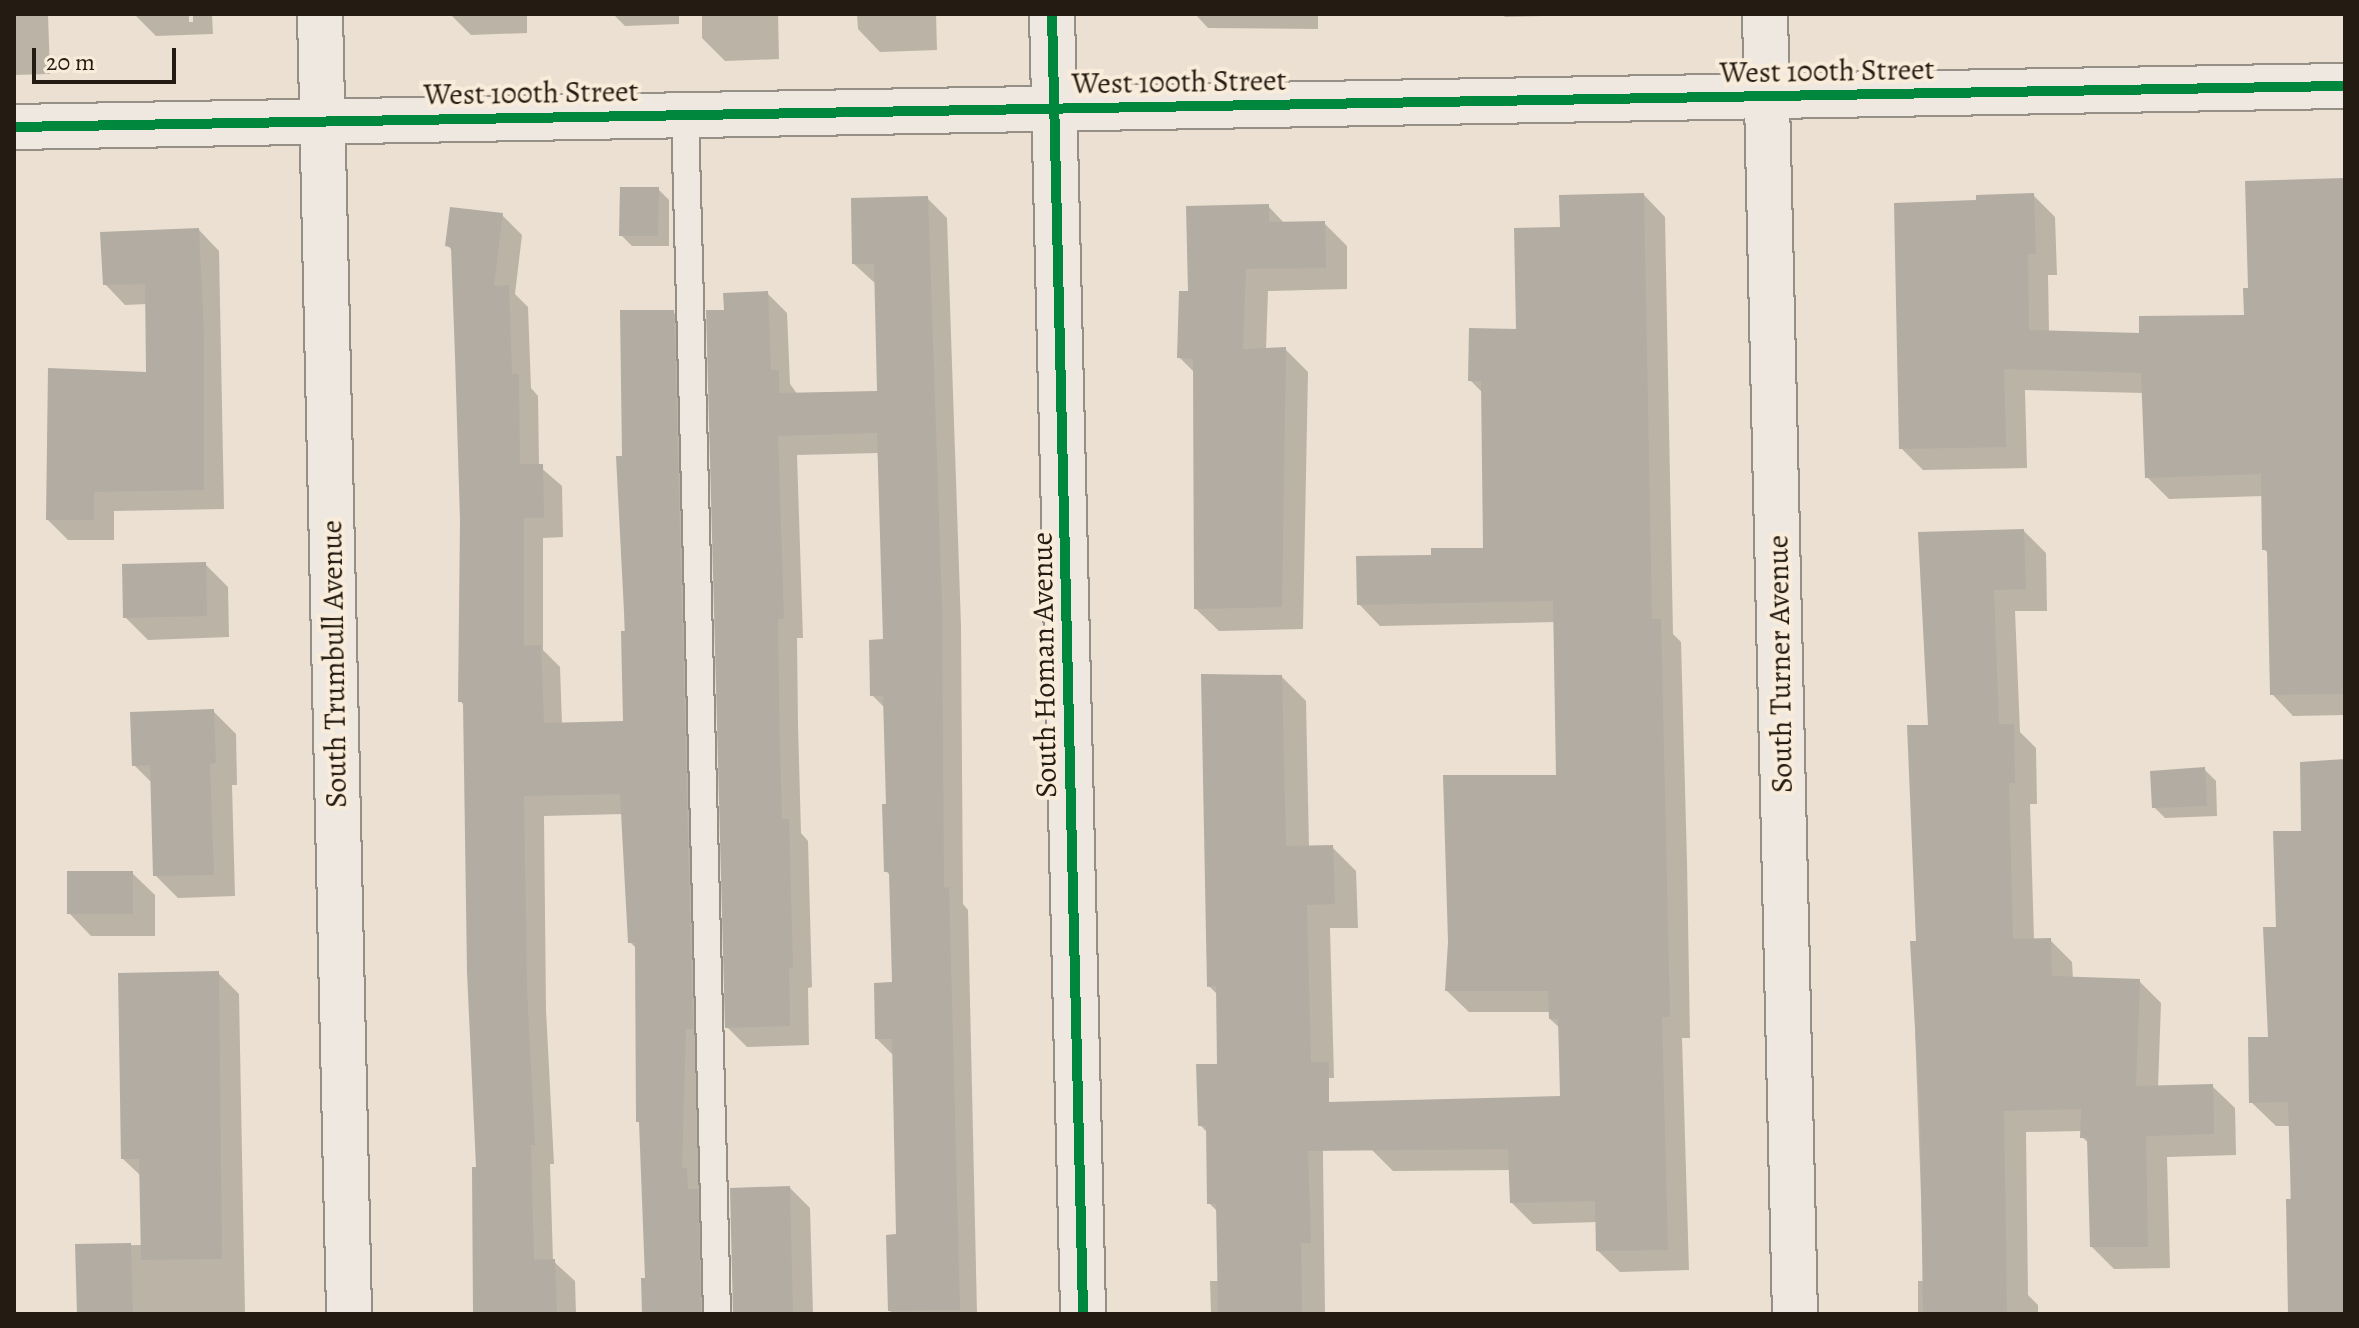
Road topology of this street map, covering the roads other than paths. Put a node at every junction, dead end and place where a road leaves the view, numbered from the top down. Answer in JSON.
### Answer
{"nodes":[{"id":1,"x":320,"y":14,"type":"edge"},
{"id":2,"x":1052,"y":14,"type":"edge"},
{"id":3,"x":1765,"y":14,"type":"edge"},
{"id":4,"x":2345,"y":86,"type":"edge"},
{"id":5,"x":1767,"y":96,"type":"junction"},
{"id":6,"x":1055,"y":108,"type":"junction"},
{"id":7,"x":685,"y":115,"type":"junction"},
{"id":8,"x":322,"y":121,"type":"junction"},
{"id":9,"x":14,"y":127,"type":"edge"},
{"id":10,"x":349,"y":1314,"type":"edge"},
{"id":11,"x":717,"y":1314,"type":"edge"},
{"id":12,"x":1083,"y":1314,"type":"edge"},
{"id":13,"x":1795,"y":1314,"type":"edge"}],
"edges":[{"from":1,"to":8,"type":"street","name":"South Trumbull Avenue"},
{"from":2,"to":6,"type":"street","name":"South Homan Avenue"},
{"from":3,"to":5,"type":"street","name":"South Turner Avenue"},
{"from":4,"to":5,"type":"street","name":"West 100th Street"},
{"from":5,"to":6,"type":"street","name":"West 100th Street"},
{"from":5,"to":13,"type":"street","name":"South Turner Avenue"},
{"from":6,"to":7,"type":"street","name":"West 100th Street"},
{"from":6,"to":12,"type":"street","name":"South Homan Avenue"},
{"from":7,"to":8,"type":"street","name":"West 100th Street"},
{"from":7,"to":11,"type":"lane"},
{"from":8,"to":9,"type":"street","name":"West 100th Street"},
{"from":8,"to":10,"type":"street","name":"South Trumbull Avenue"}]}
